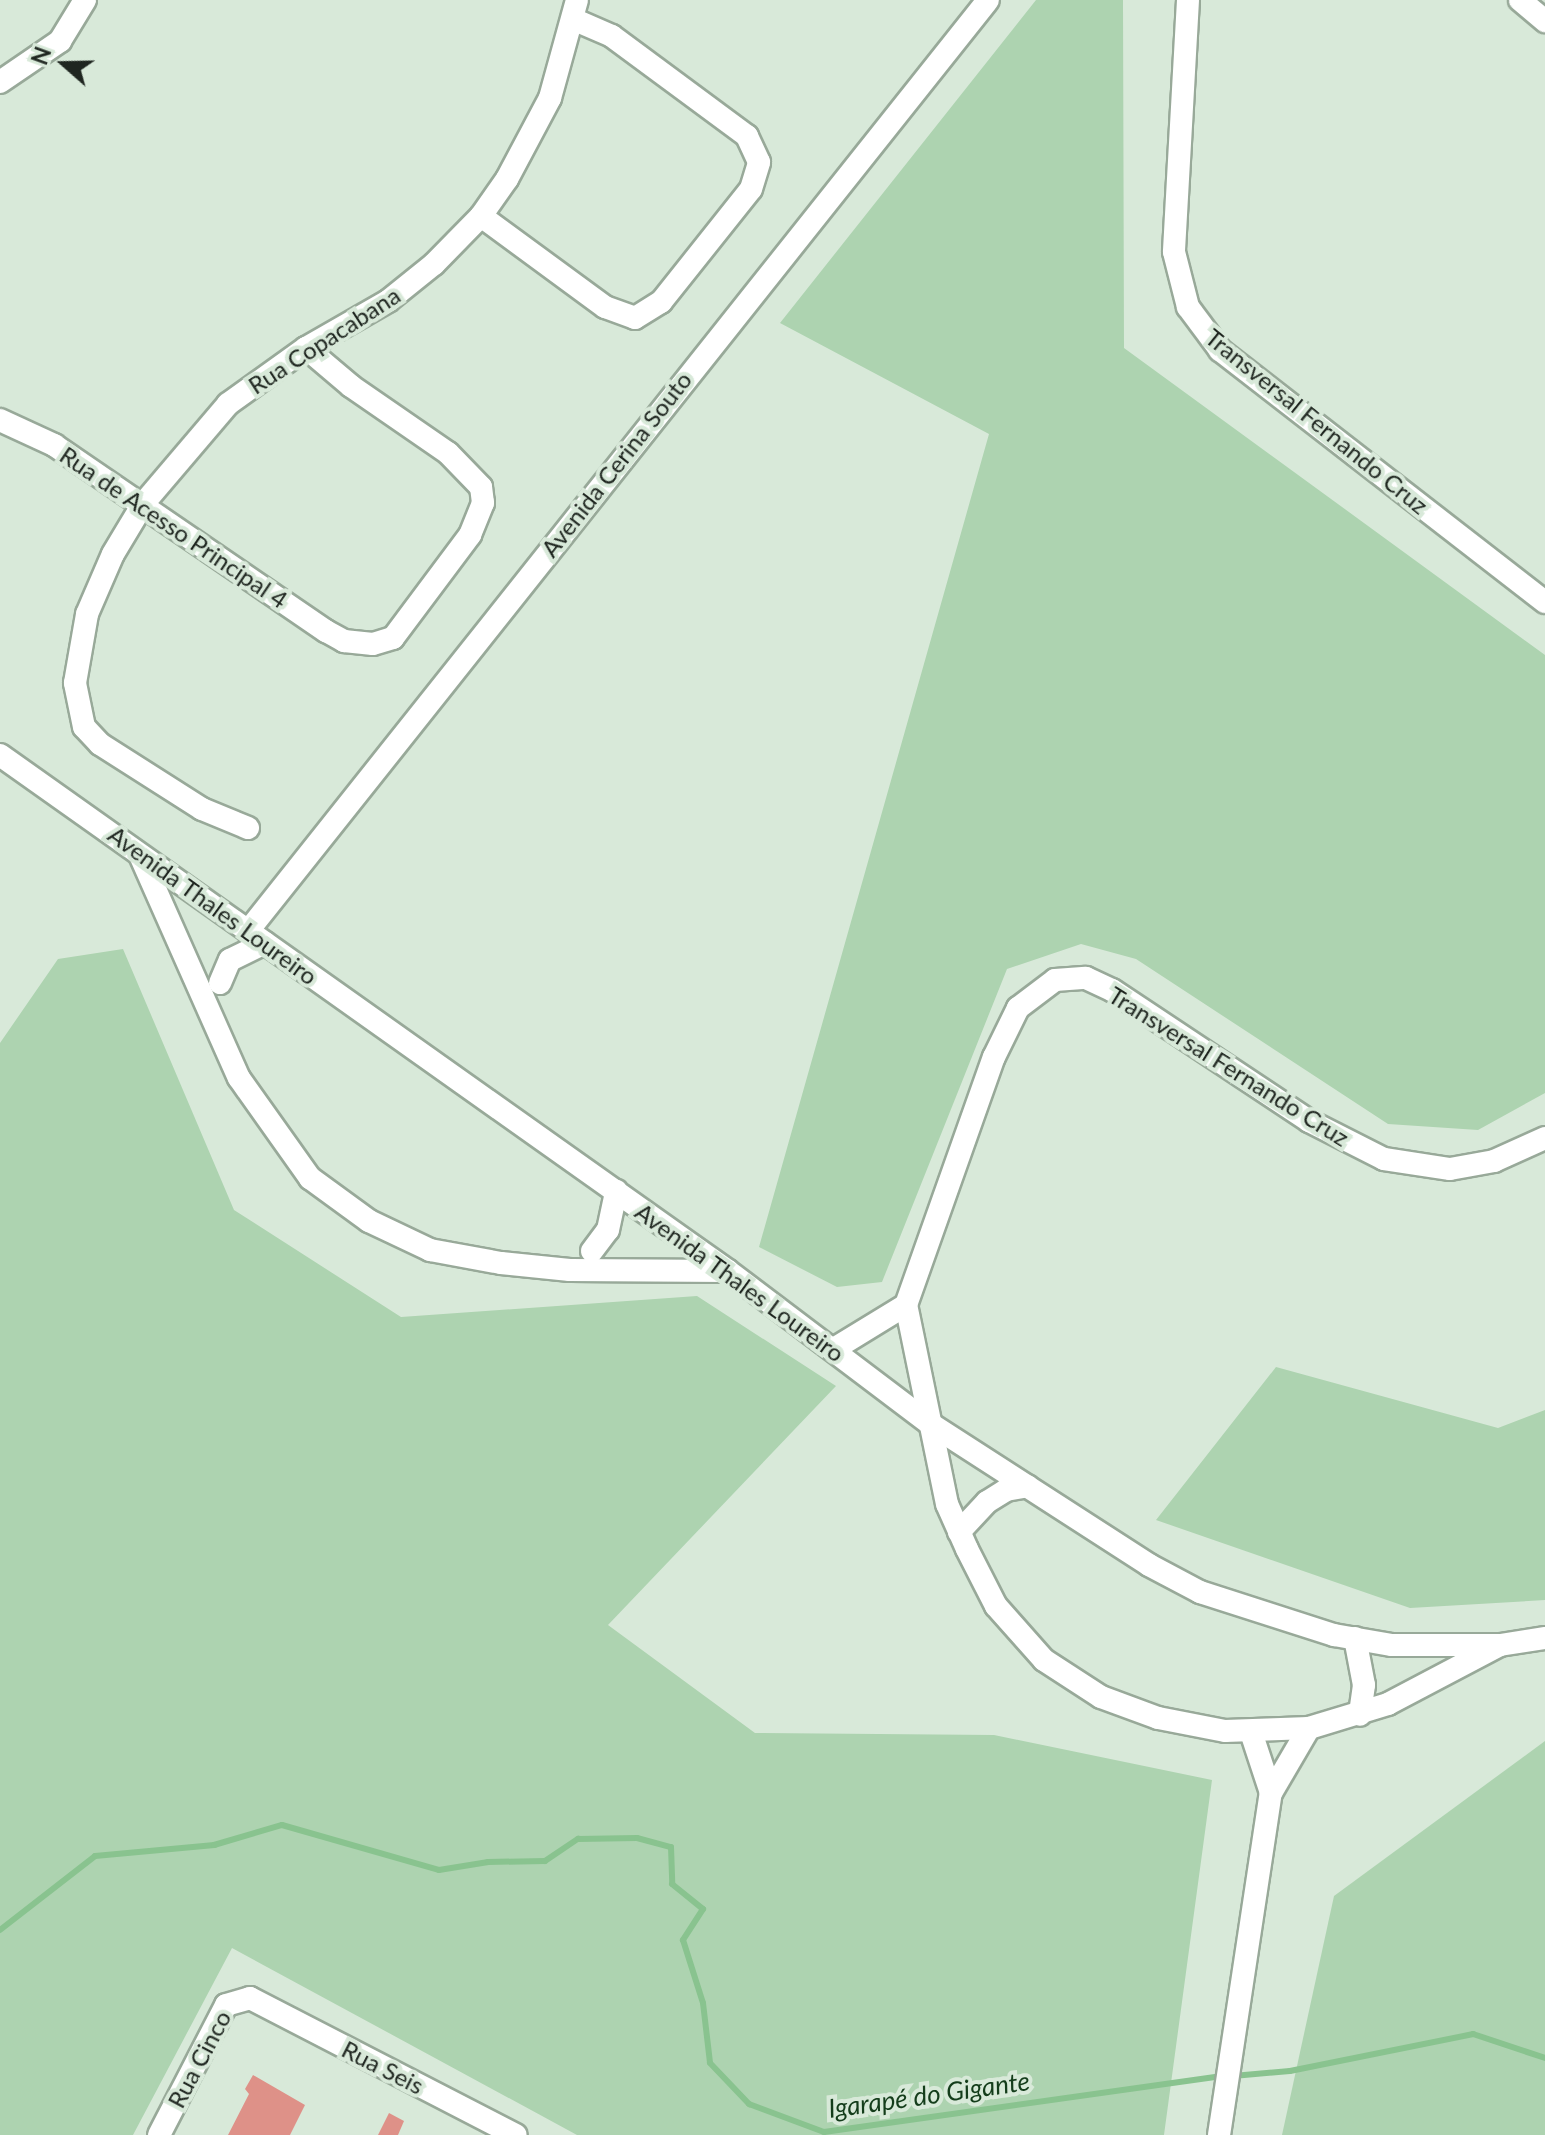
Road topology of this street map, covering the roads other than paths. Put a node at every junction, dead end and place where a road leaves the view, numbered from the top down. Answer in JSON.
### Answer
{"nodes":[{"id":1,"x":85,"y":0,"type":"edge"},
{"id":2,"x":988,"y":0,"type":"edge"},
{"id":3,"x":1188,"y":0,"type":"edge"},
{"id":4,"x":576,"y":10,"type":"edge"},
{"id":5,"x":0,"y":82,"type":"edge"},
{"id":6,"x":481,"y":216,"type":"junction"},
{"id":7,"x":306,"y":348,"type":"junction"},
{"id":8,"x":0,"y":420,"type":"edge"},
{"id":9,"x":143,"y":504,"type":"junction"},
{"id":10,"x":1545,"y":602,"type":"edge"},
{"id":11,"x":0,"y":755,"type":"edge"},
{"id":12,"x":248,"y":828,"type":"dead end"},
{"id":13,"x":139,"y":852,"type":"junction"},
{"id":14,"x":257,"y":937,"type":"junction"},
{"id":15,"x":220,"y":983,"type":"dead end"},
{"id":16,"x":1545,"y":1138,"type":"edge"},
{"id":17,"x":616,"y":1191,"type":"junction"},
{"id":18,"x":592,"y":1251,"type":"dead end"},
{"id":19,"x":728,"y":1271,"type":"junction"},
{"id":20,"x":906,"y":1305,"type":"junction"},
{"id":21,"x":834,"y":1349,"type":"junction"},
{"id":22,"x":929,"y":1423,"type":"junction"},
{"id":23,"x":1028,"y":1486,"type":"junction"},
{"id":24,"x":965,"y":1524,"type":"junction"},
{"id":25,"x":1355,"y":1638,"type":"junction"},
{"id":26,"x":1545,"y":1638,"type":"edge"},
{"id":27,"x":1500,"y":1645,"type":"junction"},
{"id":28,"x":1360,"y":1715,"type":"junction"},
{"id":29,"x":1309,"y":1728,"type":"junction"},
{"id":30,"x":1251,"y":1732,"type":"junction"},
{"id":31,"x":1271,"y":1793,"type":"junction"},
{"id":32,"x":250,"y":1998,"type":"joint"},
{"id":33,"x":159,"y":2135,"type":"edge"},
{"id":34,"x":516,"y":2135,"type":"edge"},
{"id":35,"x":1219,"y":2135,"type":"edge"}],
"edges":[{"from":1,"to":5,"type":"street"},
{"from":2,"to":14,"type":"street","name":"Avenida Cerina Souto"},
{"from":3,"to":10,"type":"street","name":"Transversal Fernando Cruz"},
{"from":4,"to":6,"type":"street","name":"Rua Copacabana"},
{"from":4,"to":6,"type":"street"},
{"from":6,"to":7,"type":"street","name":"Rua Copacabana"},
{"from":7,"to":9,"type":"street","name":"Rua Copacabana"},
{"from":7,"to":9,"type":"street","name":"Rua de Acesso Principal 4"},
{"from":8,"to":9,"type":"street","name":"Rua de Acesso Principal 4"},
{"from":9,"to":12,"type":"street","name":"Rua Copacabana"},
{"from":11,"to":13,"type":"street","name":"Avenida Thales Loureiro"},
{"from":13,"to":14,"type":"street","name":"Avenida Thales Loureiro"},
{"from":13,"to":19,"type":"street"},
{"from":14,"to":15,"type":"street"},
{"from":14,"to":17,"type":"street","name":"Avenida Thales Loureiro"},
{"from":16,"to":20,"type":"street","name":"Transversal Fernando Cruz"},
{"from":17,"to":18,"type":"street"},
{"from":17,"to":19,"type":"street","name":"Avenida Thales Loureiro"},
{"from":19,"to":21,"type":"street","name":"Avenida Thales Loureiro"},
{"from":20,"to":21,"type":"street"},
{"from":20,"to":22,"type":"street"},
{"from":21,"to":22,"type":"street","name":"Avenida Thales Loureiro"},
{"from":22,"to":23,"type":"street","name":"Avenida Thales Loureiro"},
{"from":22,"to":24,"type":"street"},
{"from":23,"to":24,"type":"street"},
{"from":23,"to":25,"type":"street","name":"Avenida Thales Loureiro"},
{"from":24,"to":30,"type":"street"},
{"from":25,"to":27,"type":"street","name":"Avenida Thales Loureiro"},
{"from":25,"to":28,"type":"street"},
{"from":26,"to":27,"type":"street","name":"Avenida Thales Loureiro"},
{"from":27,"to":28,"type":"street"},
{"from":28,"to":29,"type":"street"},
{"from":29,"to":30,"type":"street"},
{"from":29,"to":31,"type":"street"},
{"from":30,"to":31,"type":"street"},
{"from":31,"to":35,"type":"street"},
{"from":32,"to":33,"type":"street","name":"Rua Cinco"},
{"from":32,"to":34,"type":"street","name":"Rua Seis"}]}
